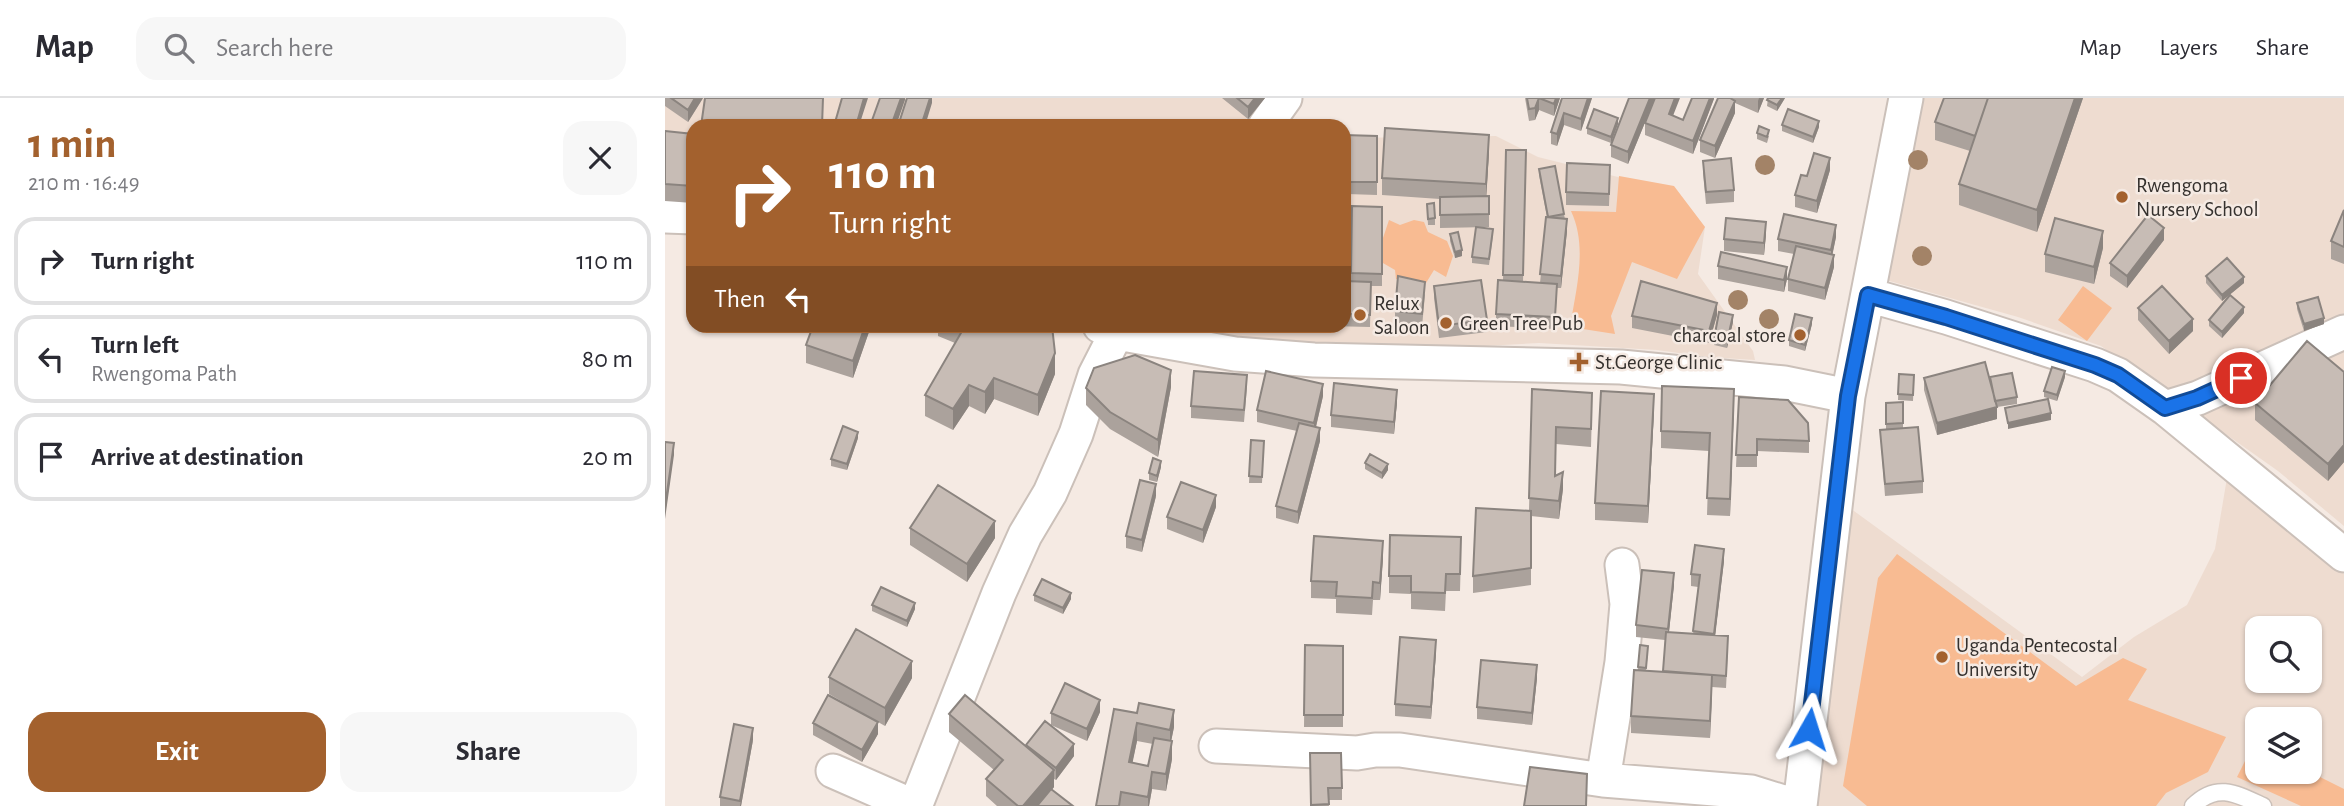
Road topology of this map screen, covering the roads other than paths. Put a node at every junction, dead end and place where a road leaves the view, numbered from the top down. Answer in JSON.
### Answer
{"nodes":[{"id":1,"x":1285,"y":98,"type":"edge"},
{"id":2,"x":1906,"y":98,"type":"edge"},
{"id":3,"x":1270,"y":119,"type":"edge"},
{"id":4,"x":665,"y":216,"type":"edge"},
{"id":5,"x":686,"y":217,"type":"edge"},
{"id":6,"x":1868,"y":295,"type":"junction"},
{"id":7,"x":2344,"y":332,"type":"edge"},
{"id":8,"x":1110,"y":333,"type":"edge"},
{"id":9,"x":1136,"y":333,"type":"edge"},
{"id":10,"x":1848,"y":396,"type":"junction"},
{"id":11,"x":2165,"y":408,"type":"junction"},
{"id":12,"x":2344,"y":555,"type":"edge"},
{"id":13,"x":1622,"y":565,"type":"dead end"},
{"id":14,"x":1216,"y":746,"type":"dead end"},
{"id":15,"x":833,"y":771,"type":"dead end"},
{"id":16,"x":1603,"y":780,"type":"junction"},
{"id":17,"x":1798,"y":806,"type":"edge"},
{"id":18,"x":2193,"y":806,"type":"edge"},
{"id":19,"x":2263,"y":806,"type":"edge"}],
"edges":[{"from":1,"to":3,"type":"street"},
{"from":2,"to":6,"type":"street"},
{"from":4,"to":5,"type":"street"},
{"from":6,"to":10,"type":"street"},
{"from":6,"to":11,"type":"street"},
{"from":7,"to":11,"type":"street"},
{"from":8,"to":15,"type":"street"},
{"from":9,"to":10,"type":"street"},
{"from":10,"to":17,"type":"street"},
{"from":11,"to":12,"type":"street"},
{"from":13,"to":16,"type":"street"},
{"from":14,"to":16,"type":"street"},
{"from":16,"to":17,"type":"street"},
{"from":18,"to":19,"type":"lane"}]}
